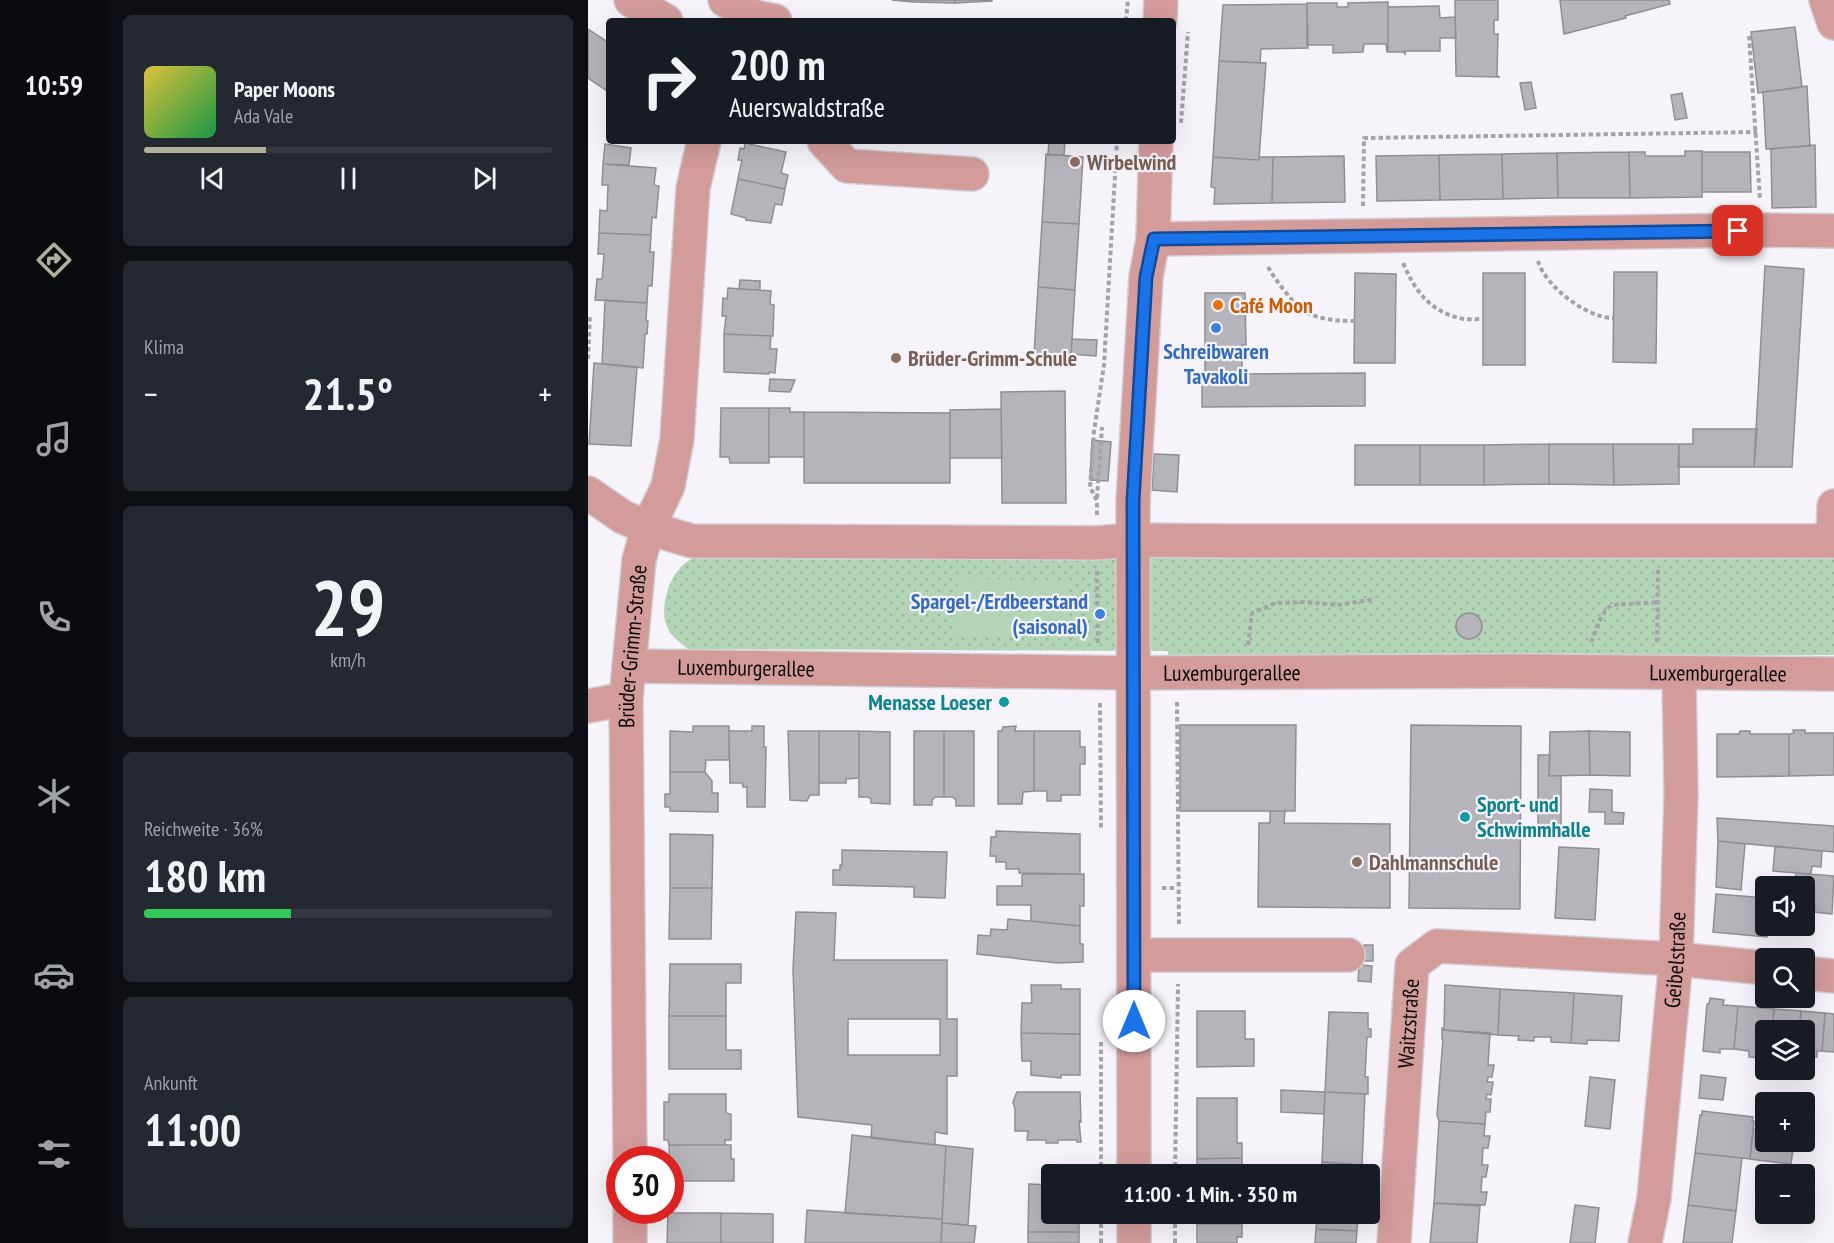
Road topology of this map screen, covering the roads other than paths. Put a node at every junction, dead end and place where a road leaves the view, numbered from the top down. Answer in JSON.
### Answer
{"nodes":[{"id":1,"x":631,"y":0,"type":"edge"},
{"id":2,"x":725,"y":0,"type":"edge"},
{"id":3,"x":1826,"y":0,"type":"edge"},
{"id":4,"x":661,"y":18,"type":"edge"},
{"id":5,"x":757,"y":18,"type":"edge"},
{"id":6,"x":1834,"y":23,"type":"edge"},
{"id":7,"x":703,"y":144,"type":"edge"},
{"id":8,"x":828,"y":144,"type":"edge"},
{"id":9,"x":1167,"y":144,"type":"edge"},
{"id":10,"x":972,"y":174,"type":"dead end"},
{"id":11,"x":1834,"y":231,"type":"edge"},
{"id":12,"x":1154,"y":239,"type":"junction"},
{"id":13,"x":588,"y":493,"type":"edge"},
{"id":14,"x":1834,"y":506,"type":"edge"},
{"id":15,"x":648,"y":528,"type":"junction"},
{"id":16,"x":1132,"y":540,"type":"junction"},
{"id":17,"x":1833,"y":541,"type":"edge"},
{"id":18,"x":629,"y":666,"type":"junction"},
{"id":19,"x":1134,"y":673,"type":"junction"},
{"id":20,"x":1679,"y":674,"type":"junction"},
{"id":21,"x":1834,"y":674,"type":"edge"},
{"id":22,"x":626,"y":699,"type":"junction"},
{"id":23,"x":588,"y":706,"type":"edge"},
{"id":24,"x":1134,"y":955,"type":"junction"},
{"id":25,"x":1348,"y":955,"type":"dead end"},
{"id":26,"x":1676,"y":959,"type":"junction"},
{"id":27,"x":1755,"y":968,"type":"edge"},
{"id":28,"x":1815,"y":974,"type":"edge"},
{"id":29,"x":1834,"y":976,"type":"edge"},
{"id":30,"x":630,"y":1146,"type":"edge"},
{"id":31,"x":1134,"y":1164,"type":"edge"},
{"id":32,"x":630,"y":1224,"type":"edge"},
{"id":33,"x":1134,"y":1224,"type":"edge"},
{"id":34,"x":630,"y":1243,"type":"edge"},
{"id":35,"x":1134,"y":1243,"type":"edge"},
{"id":36,"x":1394,"y":1243,"type":"edge"},
{"id":37,"x":1645,"y":1243,"type":"edge"}],
"edges":[{"from":1,"to":4,"type":"street"},
{"from":2,"to":5,"type":"street"},
{"from":3,"to":6,"type":"street"},
{"from":7,"to":15,"type":"street","name":"Brüder-Grimm-Straße"},
{"from":8,"to":10,"type":"street"},
{"from":9,"to":12,"type":"street"},
{"from":11,"to":12,"type":"street"},
{"from":12,"to":16,"type":"street"},
{"from":13,"to":15,"type":"street"},
{"from":14,"to":17,"type":"street"},
{"from":15,"to":16,"type":"street"},
{"from":15,"to":18,"type":"street","name":"Brüder-Grimm-Straße"},
{"from":16,"to":17,"type":"street"},
{"from":16,"to":19,"type":"street"},
{"from":18,"to":19,"type":"street","name":"Luxemburgerallee"},
{"from":18,"to":22,"type":"street","name":"Brüder-Grimm-Straße"},
{"from":19,"to":20,"type":"street","name":"Luxemburgerallee"},
{"from":19,"to":24,"type":"street"},
{"from":20,"to":21,"type":"street","name":"Luxemburgerallee"},
{"from":20,"to":26,"type":"street","name":"Geibelstraße"},
{"from":22,"to":23,"type":"street"},
{"from":22,"to":30,"type":"street","name":"Brüder-Grimm-Straße"},
{"from":24,"to":25,"type":"street"},
{"from":24,"to":31,"type":"street"},
{"from":26,"to":27,"type":"street","name":"Waitzstraße"},
{"from":26,"to":36,"type":"street","name":"Waitzstraße"},
{"from":26,"to":37,"type":"street","name":"Geibelstraße"},
{"from":28,"to":29,"type":"street"},
{"from":32,"to":34,"type":"street"},
{"from":33,"to":35,"type":"street"}]}
